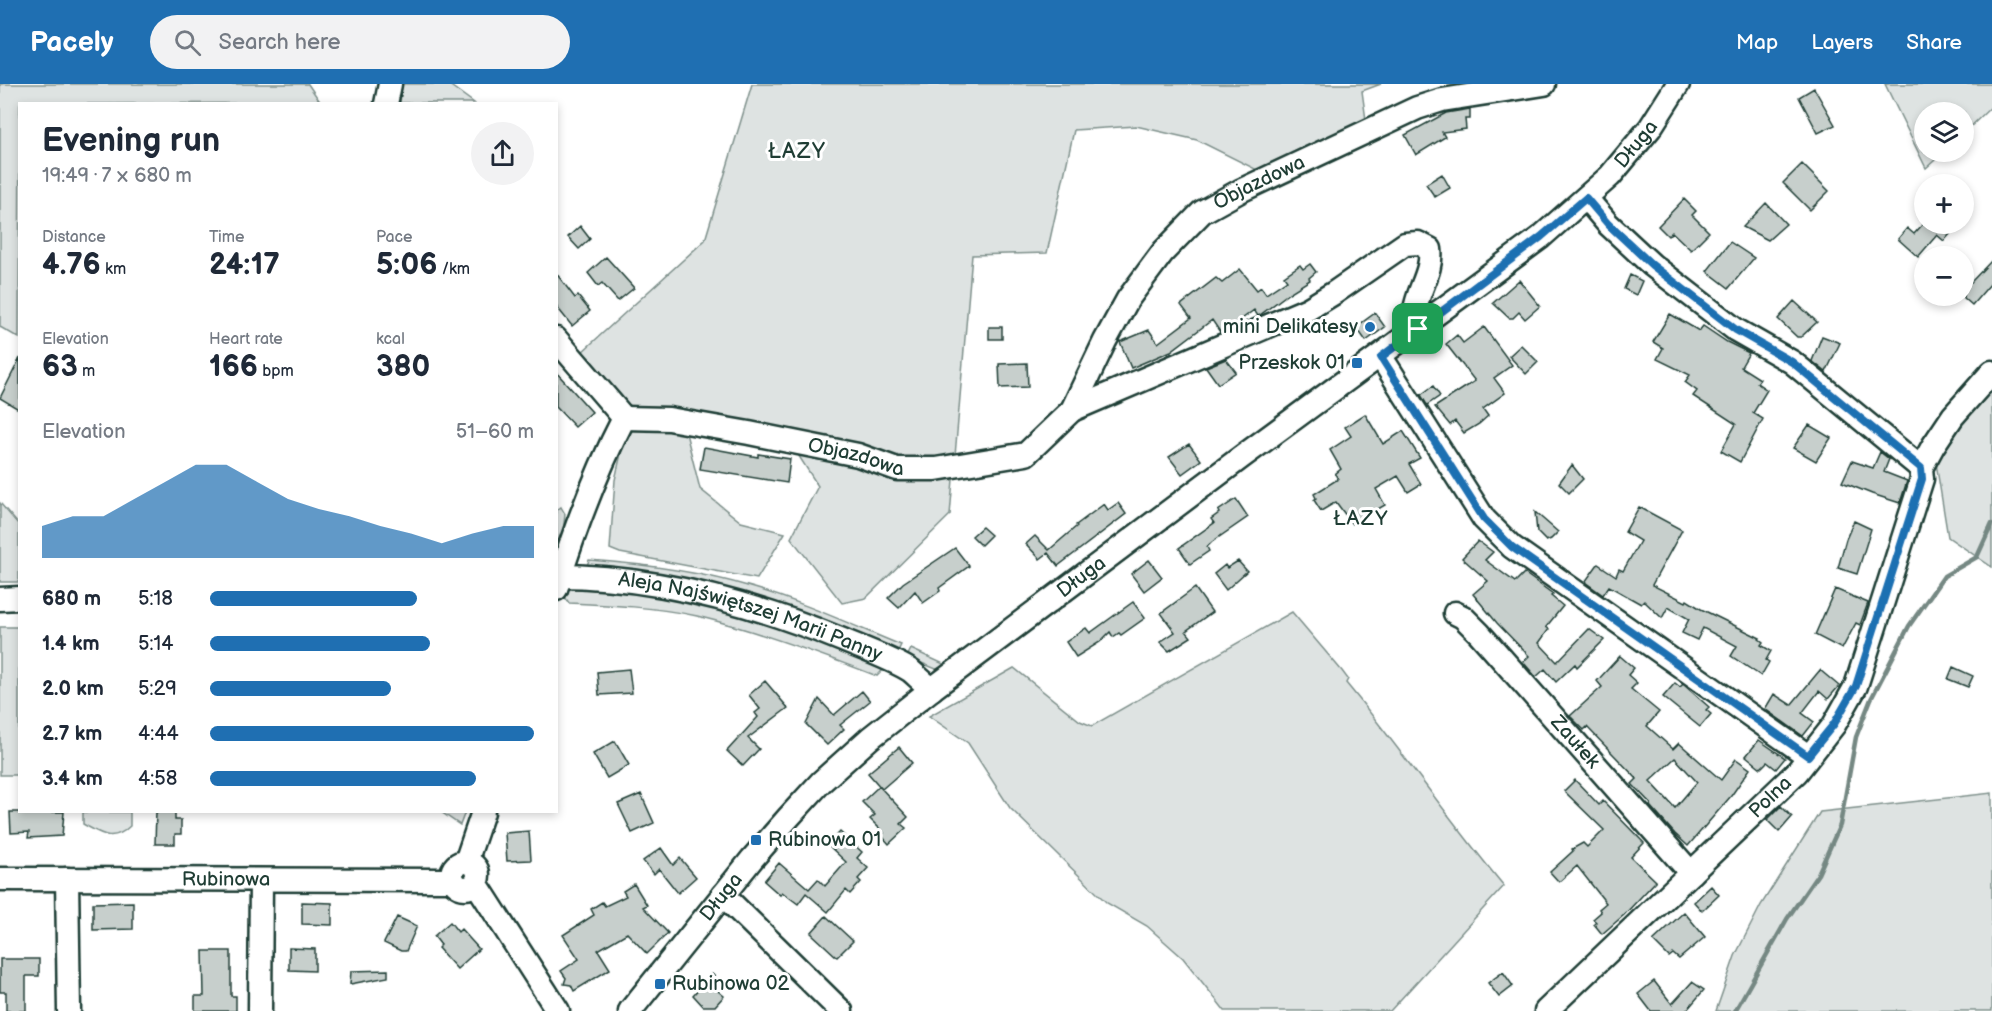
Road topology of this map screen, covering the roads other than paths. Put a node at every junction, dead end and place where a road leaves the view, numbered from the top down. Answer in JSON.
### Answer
{"nodes":[{"id":1,"x":390,"y":84,"type":"edge"},
{"id":2,"x":1544,"y":84,"type":"edge"},
{"id":3,"x":1678,"y":84,"type":"edge"},
{"id":4,"x":386,"y":102,"type":"edge"},
{"id":5,"x":1586,"y":198,"type":"junction"},
{"id":6,"x":1418,"y":329,"type":"junction"},
{"id":7,"x":558,"y":341,"type":"edge"},
{"id":8,"x":1381,"y":357,"type":"junction"},
{"id":9,"x":1992,"y":372,"type":"edge"},
{"id":10,"x":1072,"y":410,"type":"junction"},
{"id":11,"x":624,"y":418,"type":"junction"},
{"id":12,"x":1921,"y":468,"type":"junction"},
{"id":13,"x":558,"y":580,"type":"edge"},
{"id":14,"x":18,"y":598,"type":"edge"},
{"id":15,"x":0,"y":599,"type":"edge"},
{"id":16,"x":1455,"y":613,"type":"dead end"},
{"id":17,"x":932,"y":689,"type":"junction"},
{"id":18,"x":1808,"y":756,"type":"junction"},
{"id":19,"x":483,"y":813,"type":"edge"},
{"id":20,"x":459,"y":871,"type":"junction"},
{"id":21,"x":1691,"y":873,"type":"junction"},
{"id":22,"x":0,"y":879,"type":"edge"},
{"id":23,"x":67,"y":879,"type":"junction"},
{"id":24,"x":261,"y":880,"type":"junction"},
{"id":25,"x":723,"y":895,"type":"junction"},
{"id":26,"x":69,"y":1011,"type":"edge"},
{"id":27,"x":260,"y":1011,"type":"edge"},
{"id":28,"x":558,"y":1011,"type":"edge"},
{"id":29,"x":630,"y":1011,"type":"edge"},
{"id":30,"x":841,"y":1011,"type":"edge"},
{"id":31,"x":1546,"y":1011,"type":"edge"}],
"edges":[{"from":1,"to":4,"type":"street"},
{"from":2,"to":10,"type":"street","name":"Objazdowa"},
{"from":3,"to":5,"type":"street","name":"Długa"},
{"from":5,"to":6,"type":"street","name":"Długa"},
{"from":5,"to":12,"type":"street"},
{"from":6,"to":8,"type":"street","name":"Długa"},
{"from":6,"to":10,"type":"street","name":"Objazdowa"},
{"from":7,"to":11,"type":"street"},
{"from":8,"to":17,"type":"street","name":"Długa"},
{"from":8,"to":18,"type":"street"},
{"from":9,"to":12,"type":"street","name":"Polna"},
{"from":10,"to":11,"type":"street","name":"Objazdowa"},
{"from":11,"to":13,"type":"street"},
{"from":12,"to":18,"type":"street","name":"Polna"},
{"from":13,"to":17,"type":"street","name":"Aleja Najświętszej Marii Panny"},
{"from":14,"to":15,"type":"street"},
{"from":16,"to":21,"type":"street","name":"Zaułek"},
{"from":17,"to":25,"type":"street","name":"Długa"},
{"from":18,"to":21,"type":"street","name":"Polna"},
{"from":19,"to":20,"type":"street"},
{"from":20,"to":24,"type":"street","name":"Rubinowa"},
{"from":20,"to":28,"type":"street","name":"Rubinowa"},
{"from":21,"to":31,"type":"street","name":"Polna"},
{"from":22,"to":23,"type":"street","name":"Rubinowa"},
{"from":23,"to":24,"type":"street","name":"Rubinowa"},
{"from":23,"to":26,"type":"street"},
{"from":24,"to":27,"type":"street"},
{"from":25,"to":29,"type":"street","name":"Długa"},
{"from":25,"to":30,"type":"street"}]}
